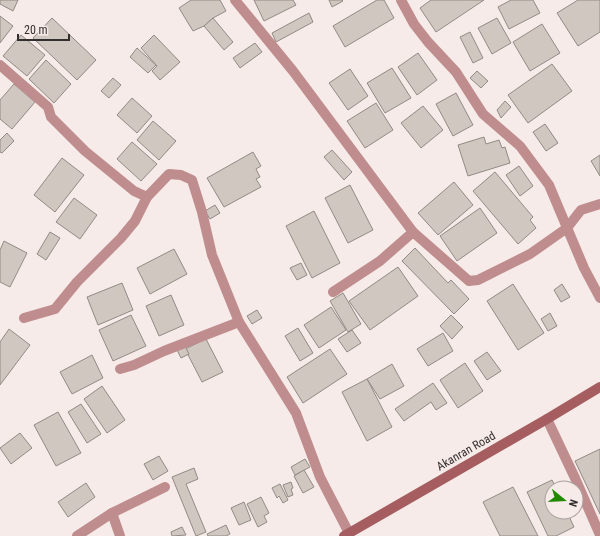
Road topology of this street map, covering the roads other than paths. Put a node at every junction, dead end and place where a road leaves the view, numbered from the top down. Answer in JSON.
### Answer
{"nodes":[{"id":1,"x":235,"y":0,"type":"edge"},
{"id":2,"x":401,"y":0,"type":"edge"},
{"id":3,"x":0,"y":65,"type":"edge"},
{"id":4,"x":147,"y":197,"type":"junction"},
{"id":5,"x":600,"y":204,"type":"edge"},
{"id":6,"x":567,"y":228,"type":"junction"},
{"id":7,"x":414,"y":232,"type":"junction"},
{"id":8,"x":333,"y":292,"type":"dead end"},
{"id":9,"x":600,"y":298,"type":"edge"},
{"id":10,"x":24,"y":318,"type":"dead end"},
{"id":11,"x":239,"y":322,"type":"junction"},
{"id":12,"x":120,"y":369,"type":"dead end"},
{"id":13,"x":600,"y":387,"type":"edge"},
{"id":14,"x":547,"y":419,"type":"junction"},
{"id":15,"x":165,"y":487,"type":"dead end"},
{"id":16,"x":112,"y":513,"type":"junction"},
{"id":17,"x":347,"y":535,"type":"edge"},
{"id":18,"x":600,"y":535,"type":"edge"},
{"id":19,"x":77,"y":536,"type":"edge"},
{"id":20,"x":120,"y":536,"type":"edge"}],
"edges":[{"from":1,"to":7,"type":"street"},
{"from":2,"to":6,"type":"street"},
{"from":3,"to":4,"type":"street"},
{"from":4,"to":10,"type":"street"},
{"from":4,"to":11,"type":"street"},
{"from":5,"to":6,"type":"street"},
{"from":6,"to":7,"type":"street"},
{"from":6,"to":9,"type":"street"},
{"from":7,"to":8,"type":"street"},
{"from":11,"to":12,"type":"street"},
{"from":11,"to":17,"type":"street"},
{"from":13,"to":14,"type":"main road","name":"Akanran Road"},
{"from":14,"to":17,"type":"main road","name":"Akanran Road"},
{"from":14,"to":18,"type":"street"},
{"from":15,"to":16,"type":"street"},
{"from":16,"to":19,"type":"street"},
{"from":16,"to":20,"type":"street"}]}
